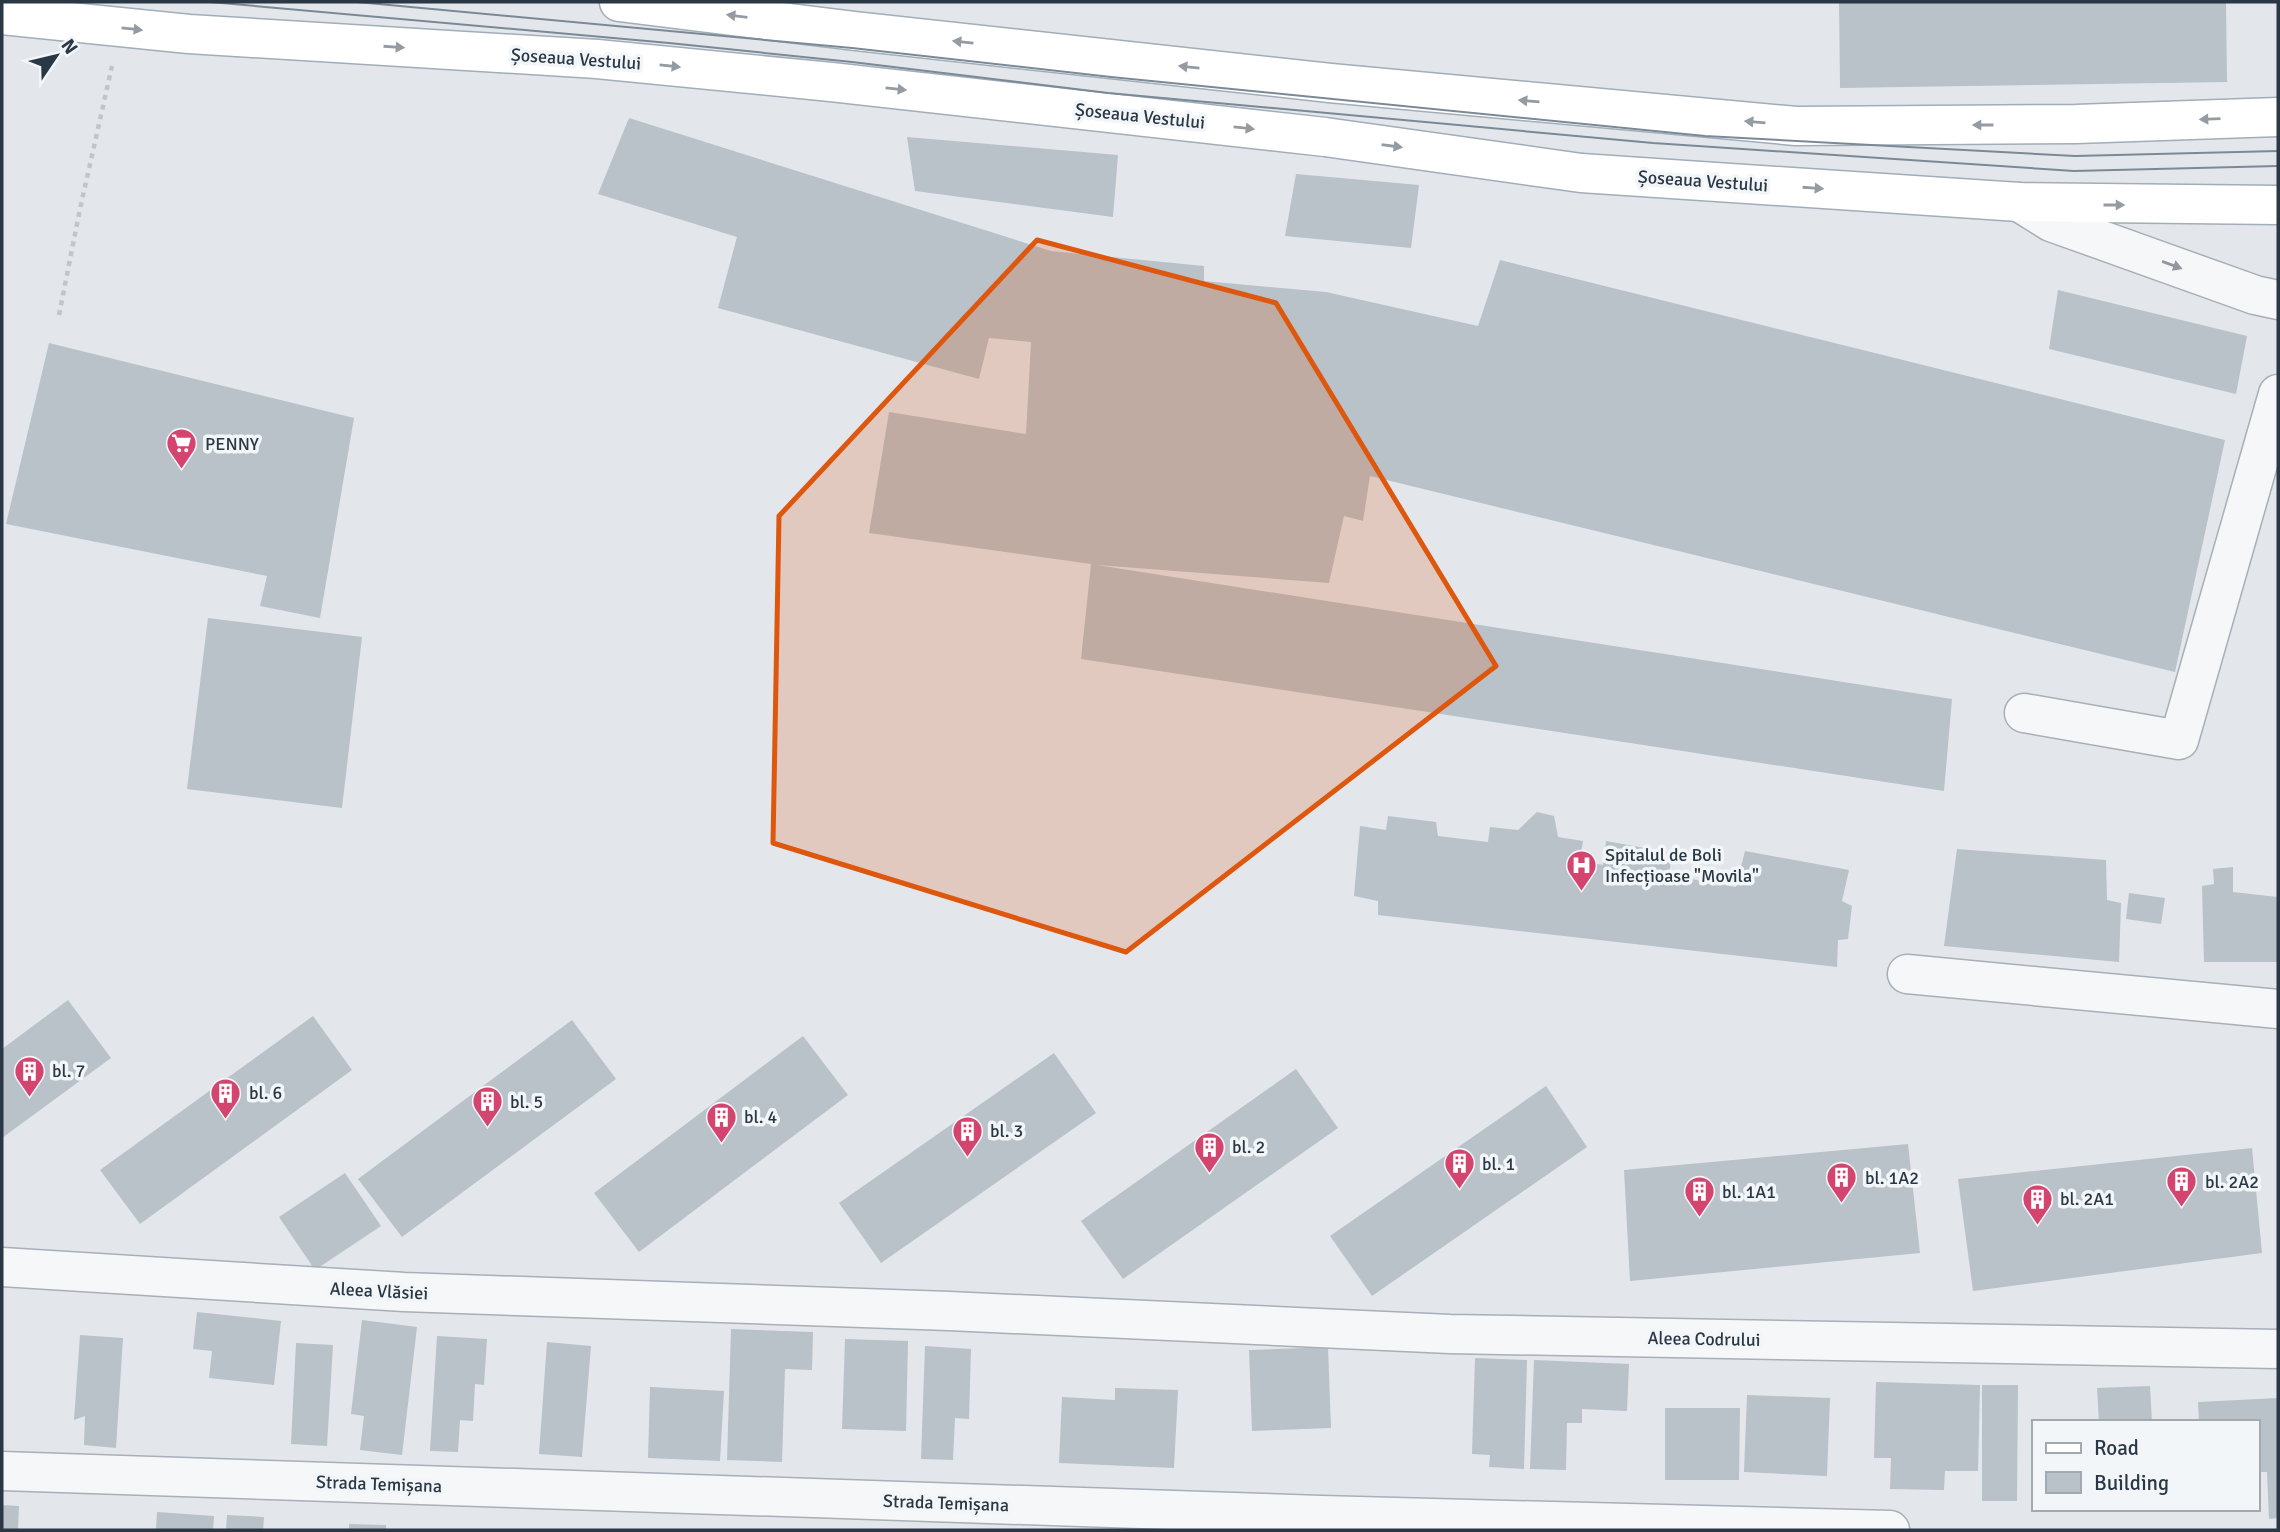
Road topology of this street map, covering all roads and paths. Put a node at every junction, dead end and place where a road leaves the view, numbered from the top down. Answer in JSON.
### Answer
{"nodes":[{"id":1,"x":619,"y":2,"type":"edge"},
{"id":2,"x":2,"y":15,"type":"edge"},
{"id":3,"x":114,"y":57,"type":"dead end"},
{"id":4,"x":2278,"y":117,"type":"edge"},
{"id":5,"x":2019,"y":202,"type":"junction"},
{"id":6,"x":2278,"y":205,"type":"edge"},
{"id":7,"x":2278,"y":300,"type":"edge"},
{"id":8,"x":59,"y":315,"type":"dead end"},
{"id":9,"x":2278,"y":394,"type":"edge"},
{"id":10,"x":2024,"y":713,"type":"dead end"},
{"id":11,"x":1907,"y":974,"type":"dead end"},
{"id":12,"x":2278,"y":1009,"type":"edge"},
{"id":13,"x":2,"y":1268,"type":"edge"},
{"id":14,"x":1131,"y":1320,"type":"joint"},
{"id":15,"x":2278,"y":1349,"type":"edge"},
{"id":16,"x":2,"y":1471,"type":"edge"},
{"id":17,"x":1890,"y":1530,"type":"edge"}],
"edges":[{"from":4,"to":1,"type":"main road","one_way":true},
{"from":2,"to":5,"type":"main road","name":"Șoseaua Vestului","one_way":true},
{"from":3,"to":8,"type":"path"},
{"from":5,"to":6,"type":"main road","name":"Șoseaua Vestului","one_way":true},
{"from":5,"to":7,"type":"street","one_way":true},
{"from":9,"to":10,"type":"street"},
{"from":11,"to":12,"type":"street"},
{"from":13,"to":14,"type":"street","name":"Aleea Vlăsiei"},
{"from":14,"to":15,"type":"street","name":"Aleea Codrului"},
{"from":16,"to":17,"type":"street","name":"Strada Temișana"}]}
